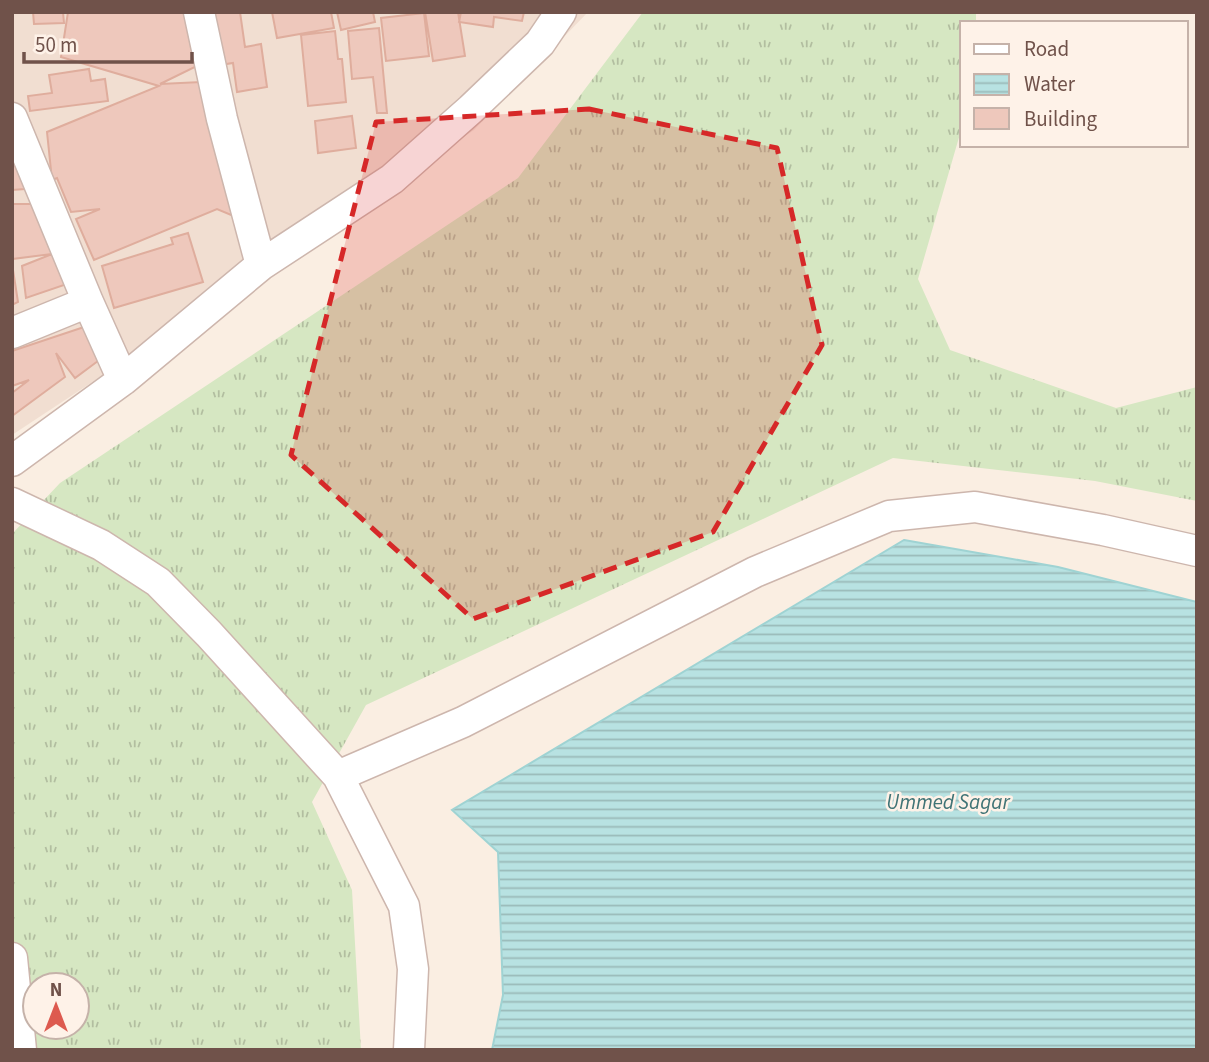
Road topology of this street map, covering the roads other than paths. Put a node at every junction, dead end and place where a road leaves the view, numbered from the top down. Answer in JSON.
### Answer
{"nodes":[{"id":1,"x":199,"y":12,"type":"edge"},
{"id":2,"x":561,"y":12,"type":"edge"},
{"id":3,"x":12,"y":118,"type":"edge"},
{"id":4,"x":261,"y":265,"type":"junction"},
{"id":5,"x":88,"y":302,"type":"junction"},
{"id":6,"x":12,"y":333,"type":"edge"},
{"id":7,"x":123,"y":380,"type":"junction"},
{"id":8,"x":12,"y":461,"type":"edge"},
{"id":9,"x":12,"y":503,"type":"edge"},
{"id":10,"x":1197,"y":551,"type":"edge"},
{"id":11,"x":338,"y":776,"type":"junction"},
{"id":12,"x":12,"y":958,"type":"edge"},
{"id":13,"x":21,"y":1050,"type":"edge"},
{"id":14,"x":409,"y":1050,"type":"edge"}],
"edges":[{"from":1,"to":4,"type":"street"},
{"from":2,"to":4,"type":"street"},
{"from":3,"to":5,"type":"street"},
{"from":4,"to":7,"type":"street"},
{"from":5,"to":6,"type":"street"},
{"from":5,"to":7,"type":"street"},
{"from":7,"to":8,"type":"street"},
{"from":9,"to":11,"type":"street"},
{"from":10,"to":11,"type":"street"},
{"from":11,"to":14,"type":"street"},
{"from":12,"to":13,"type":"street"}]}
